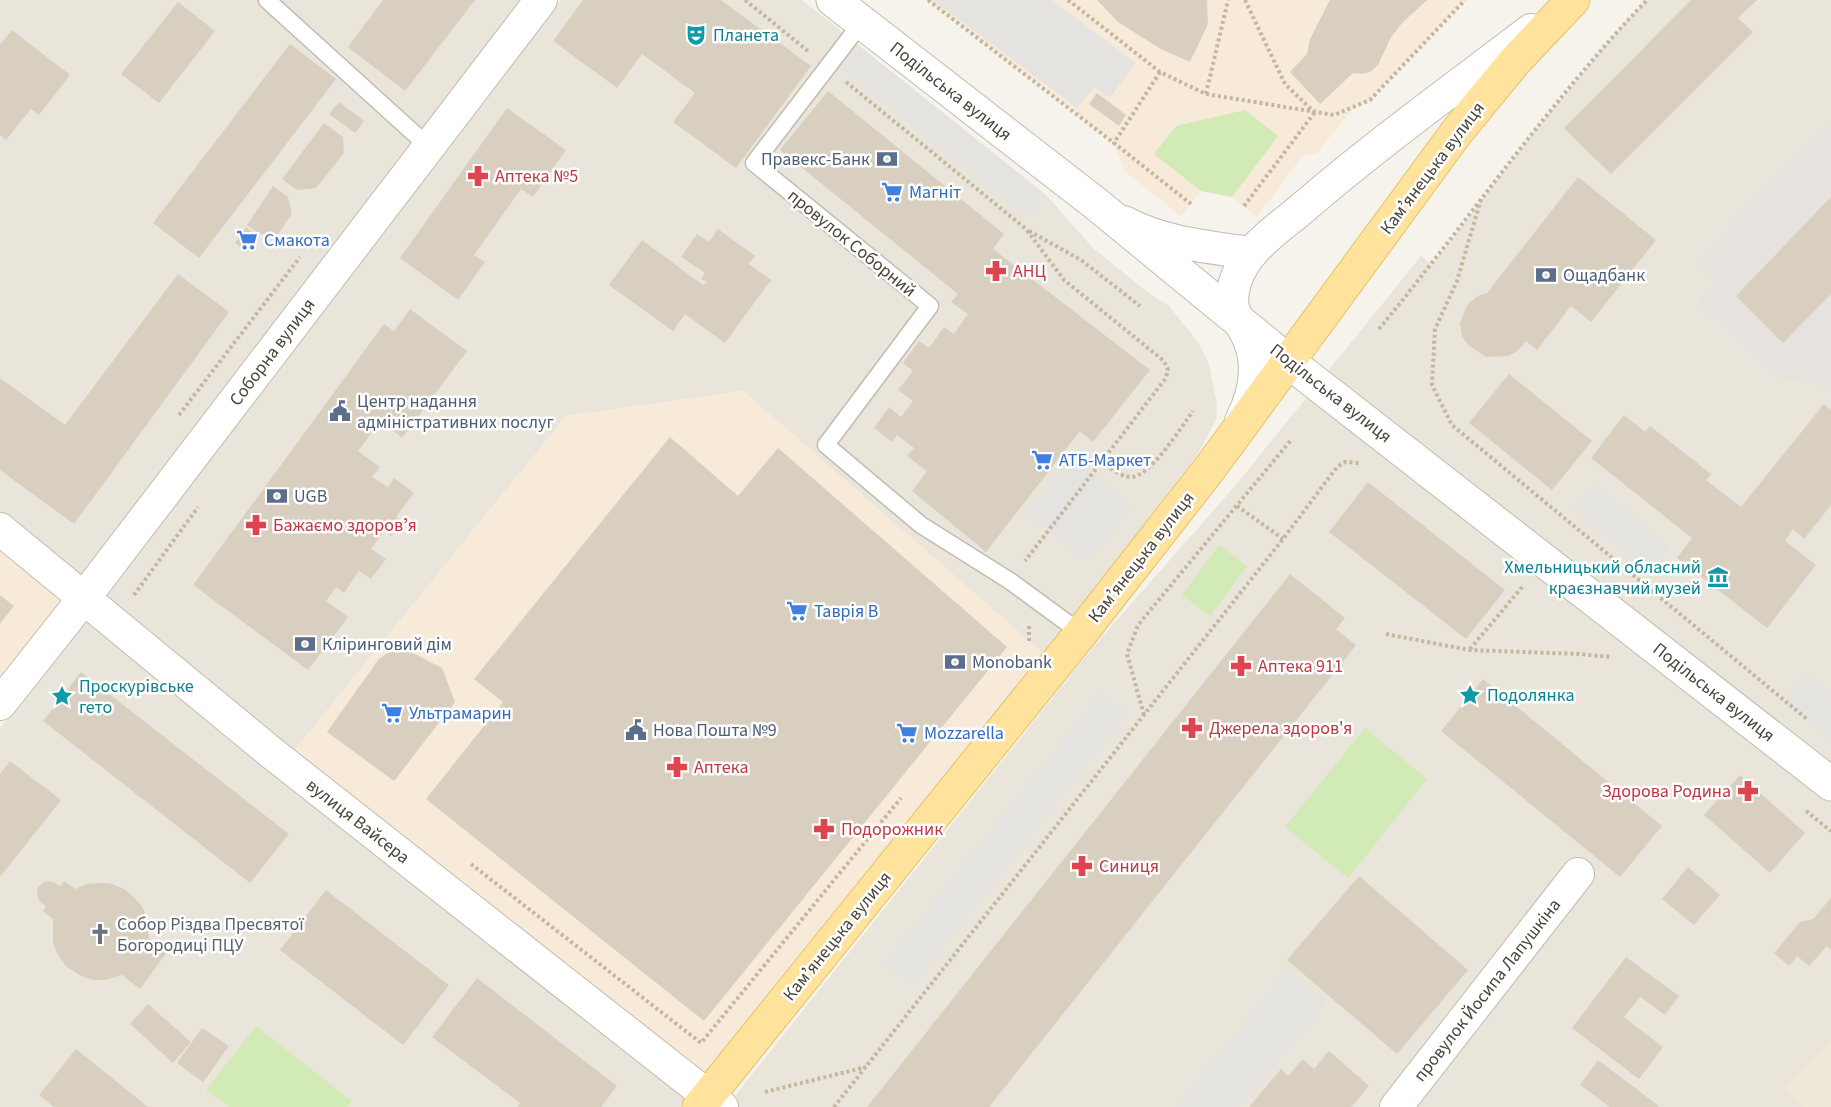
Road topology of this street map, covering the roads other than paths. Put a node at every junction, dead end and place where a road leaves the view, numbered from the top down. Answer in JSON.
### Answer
{"nodes":[{"id":1,"x":267,"y":0,"type":"edge"},
{"id":2,"x":542,"y":0,"type":"edge"},
{"id":3,"x":833,"y":0,"type":"edge"},
{"id":4,"x":1572,"y":0,"type":"edge"},
{"id":5,"x":862,"y":22,"type":"junction"},
{"id":6,"x":429,"y":147,"type":"junction"},
{"id":7,"x":1095,"y":203,"type":"junction"},
{"id":8,"x":1251,"y":253,"type":"junction"},
{"id":9,"x":1235,"y":318,"type":"junction"},
{"id":10,"x":1290,"y":362,"type":"junction"},
{"id":11,"x":1234,"y":435,"type":"junction"},
{"id":12,"x":0,"y":529,"type":"edge"},
{"id":13,"x":84,"y":598,"type":"junction"},
{"id":14,"x":1081,"y":633,"type":"junction"},
{"id":15,"x":0,"y":704,"type":"edge"},
{"id":16,"x":1831,"y":784,"type":"edge"},
{"id":17,"x":1578,"y":874,"type":"dead end"},
{"id":18,"x":710,"y":1103,"type":"edge"},
{"id":19,"x":1396,"y":1107,"type":"edge"}],
"edges":[{"from":1,"to":6,"type":"lane"},
{"from":2,"to":6,"type":"street","name":"Соборна вулиця"},
{"from":3,"to":5,"type":"street","name":"Подільська вулиця"},
{"from":4,"to":8,"type":"street"},
{"from":4,"to":10,"type":"main road","name":"Камʼянецька вулиця"},
{"from":5,"to":7,"type":"street","name":"Подільська вулиця"},
{"from":5,"to":14,"type":"lane","name":"провулок Соборний"},
{"from":6,"to":13,"type":"street","name":"Соборна вулиця"},
{"from":7,"to":8,"type":"street"},
{"from":7,"to":9,"type":"street","name":"Подільська вулиця"},
{"from":8,"to":9,"type":"street"},
{"from":9,"to":10,"type":"street","name":"Подільська вулиця"},
{"from":9,"to":11,"type":"street"},
{"from":10,"to":11,"type":"main road","name":"Камʼянецька вулиця"},
{"from":10,"to":16,"type":"street","name":"Подільська вулиця"},
{"from":11,"to":14,"type":"main road","name":"Камʼянецька вулиця"},
{"from":12,"to":13,"type":"street","name":"вулиця Вайсера"},
{"from":13,"to":15,"type":"street","name":"Соборна вулиця"},
{"from":13,"to":18,"type":"street","name":"вулиця Вайсера"},
{"from":14,"to":18,"type":"main road","name":"Камʼянецька вулиця"},
{"from":17,"to":19,"type":"street","name":"провулок Йосипа Лапушкіна"}]}
